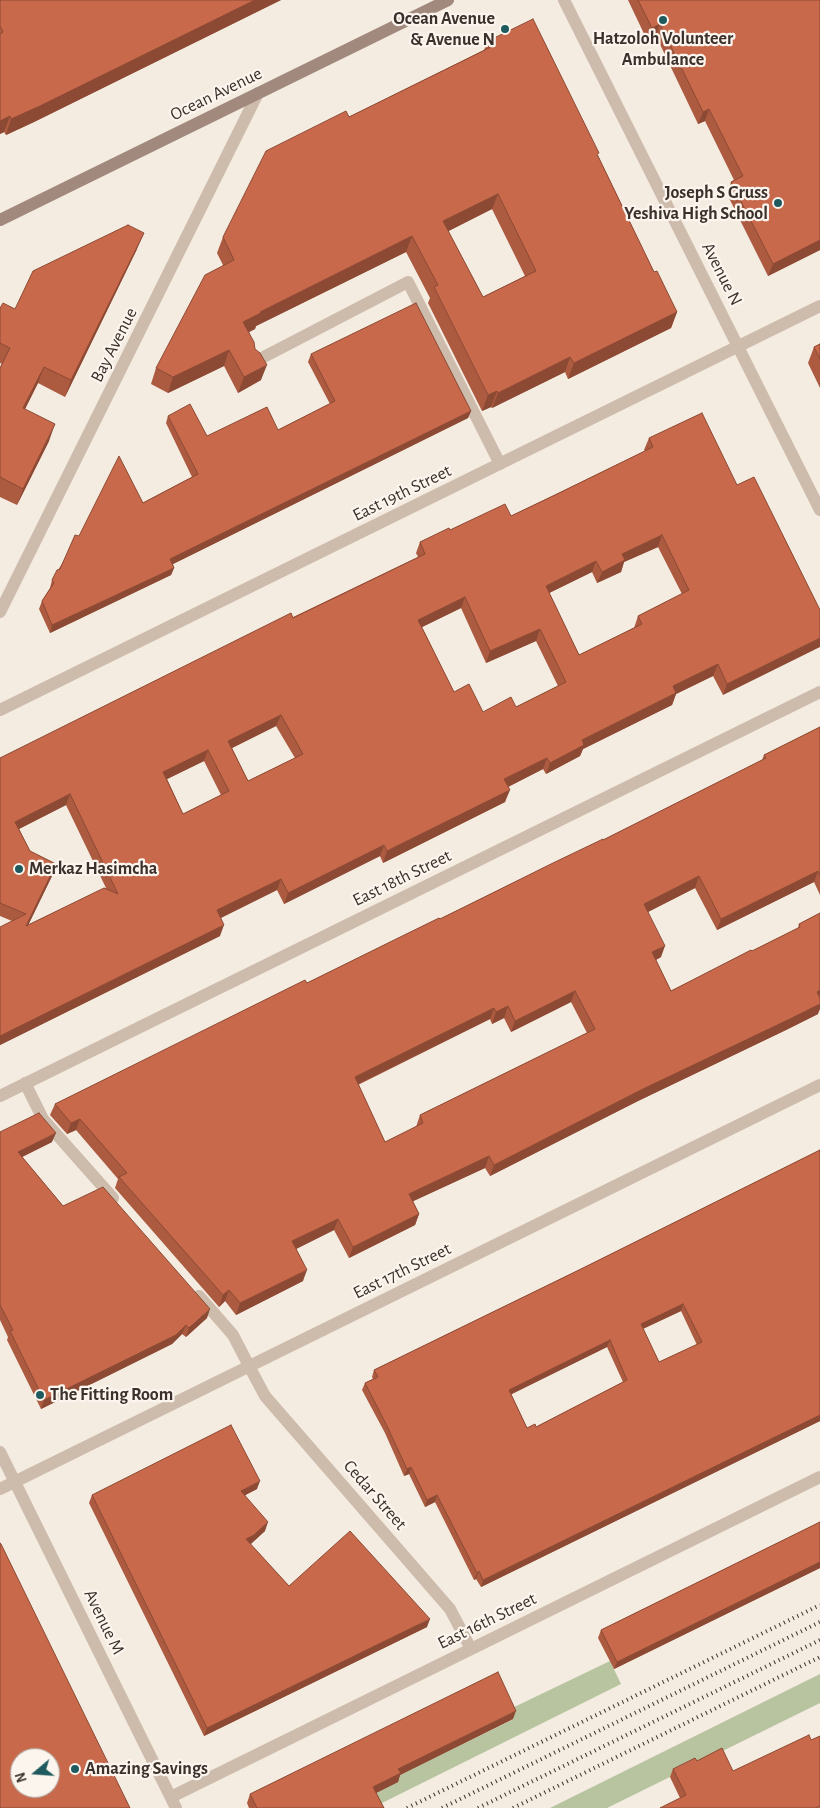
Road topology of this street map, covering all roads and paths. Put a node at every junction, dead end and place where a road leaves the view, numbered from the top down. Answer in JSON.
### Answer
{"nodes":[{"id":1,"x":448,"y":0,"type":"edge"},
{"id":2,"x":564,"y":0,"type":"edge"},
{"id":3,"x":258,"y":93,"type":"junction"},
{"id":4,"x":0,"y":220,"type":"edge"},
{"id":5,"x":820,"y":306,"type":"edge"},
{"id":6,"x":739,"y":347,"type":"junction"},
{"id":7,"x":256,"y":361,"type":"edge"},
{"id":8,"x":500,"y":464,"type":"junction"},
{"id":9,"x":820,"y":510,"type":"edge"},
{"id":10,"x":0,"y":612,"type":"edge"},
{"id":11,"x":820,"y":692,"type":"edge"},
{"id":12,"x":0,"y":710,"type":"edge"},
{"id":13,"x":25,"y":1083,"type":"junction"},
{"id":14,"x":820,"y":1085,"type":"edge"},
{"id":15,"x":0,"y":1096,"type":"edge"},
{"id":16,"x":122,"y":1208,"type":"edge"},
{"id":17,"x":194,"y":1290,"type":"edge"},
{"id":18,"x":249,"y":1366,"type":"junction"},
{"id":19,"x":0,"y":1452,"type":"edge"},
{"id":20,"x":820,"y":1477,"type":"edge"},
{"id":21,"x":15,"y":1482,"type":"junction"},
{"id":22,"x":0,"y":1489,"type":"edge"},
{"id":23,"x":471,"y":1649,"type":"junction"},
{"id":24,"x":173,"y":1803,"type":"edge"}],
"edges":[{"from":1,"to":3,"type":"main road","name":"Ocean Avenue"},
{"from":2,"to":6,"type":"street","name":"Avenue N"},
{"from":3,"to":4,"type":"main road","name":"Ocean Avenue"},
{"from":3,"to":10,"type":"street","name":"Bay Avenue"},
{"from":5,"to":6,"type":"street","name":"East 19th Street"},
{"from":6,"to":8,"type":"street","name":"East 19th Street"},
{"from":6,"to":9,"type":"street","name":"Avenue N"},
{"from":7,"to":8,"type":"street"},
{"from":8,"to":12,"type":"street","name":"East 19th Street"},
{"from":11,"to":13,"type":"street","name":"East 18th Street"},
{"from":13,"to":15,"type":"street","name":"East 18th Street"},
{"from":13,"to":16,"type":"street"},
{"from":14,"to":18,"type":"street","name":"East 17th Street"},
{"from":17,"to":18,"type":"street","name":"Cedar Street"},
{"from":18,"to":21,"type":"street","name":"East 17th Street"},
{"from":18,"to":23,"type":"street","name":"Cedar Street"},
{"from":19,"to":21,"type":"street","name":"Avenue M"},
{"from":20,"to":23,"type":"street","name":"East 16th Street"},
{"from":21,"to":22,"type":"street","name":"East 17th Street"},
{"from":21,"to":24,"type":"street","name":"Avenue M"},
{"from":23,"to":24,"type":"street","name":"East 16th Street"}]}
